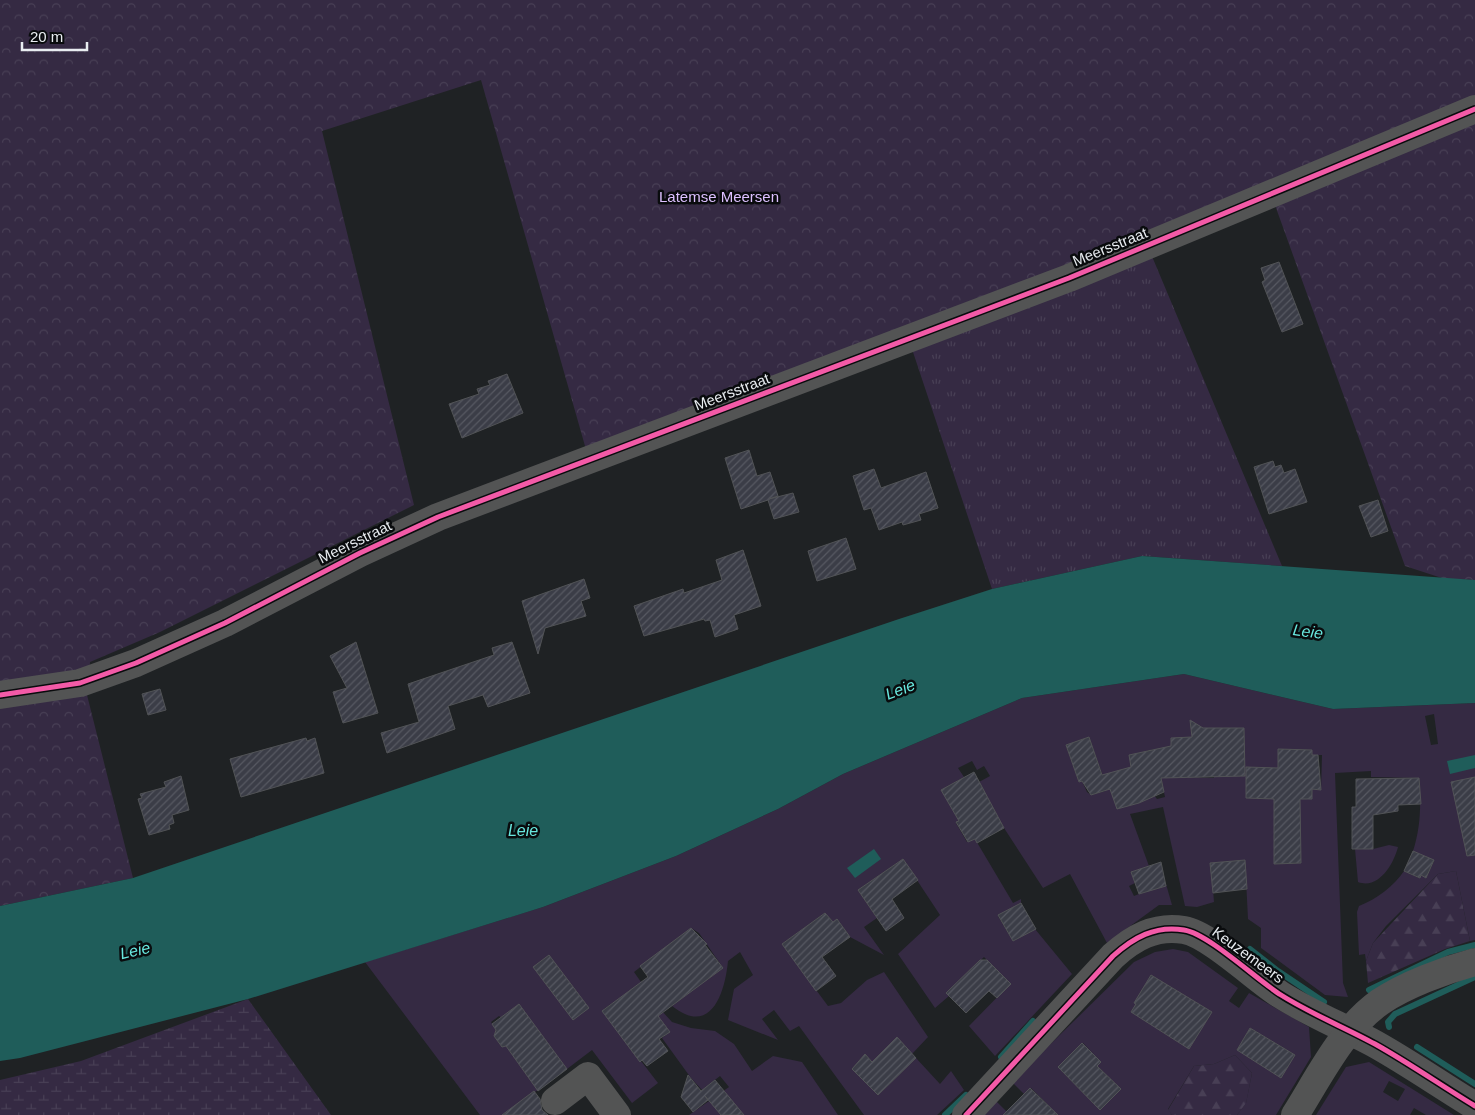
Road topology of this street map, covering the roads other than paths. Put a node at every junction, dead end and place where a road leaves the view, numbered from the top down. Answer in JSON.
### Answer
{"nodes":[{"id":1,"x":1475,"y":109,"type":"edge"},
{"id":2,"x":0,"y":695,"type":"edge"},
{"id":3,"x":1475,"y":962,"type":"edge"},
{"id":4,"x":1350,"y":1031,"type":"junction"},
{"id":5,"x":555,"y":1101,"type":"dead end"},
{"id":6,"x":1475,"y":1106,"type":"edge"},
{"id":7,"x":617,"y":1115,"type":"edge"},
{"id":8,"x":966,"y":1115,"type":"edge"},
{"id":9,"x":1295,"y":1115,"type":"edge"}],
"edges":[{"from":1,"to":2,"type":"street","name":"Meersstraat"},
{"from":3,"to":4,"type":"street"},
{"from":4,"to":6,"type":"street","name":"Keuzemeers"},
{"from":4,"to":8,"type":"street","name":"Keuzemeers"},
{"from":4,"to":9,"type":"street"},
{"from":5,"to":7,"type":"street"}]}
